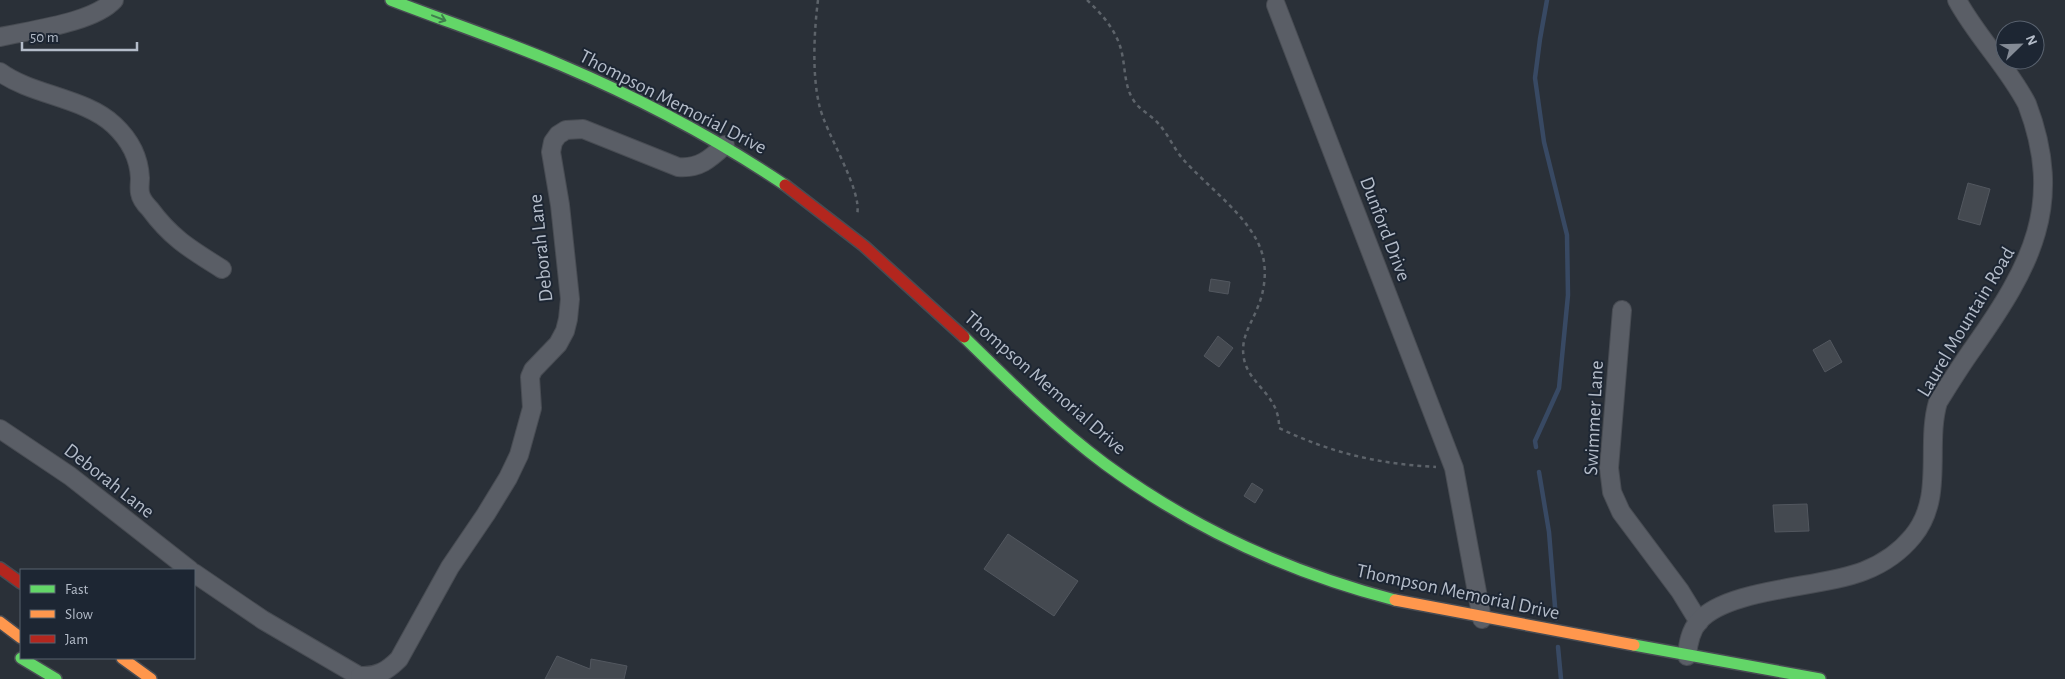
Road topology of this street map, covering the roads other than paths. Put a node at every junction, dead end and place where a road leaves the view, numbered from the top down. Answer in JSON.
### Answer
{"nodes":[{"id":1,"x":114,"y":0,"type":"edge"},
{"id":2,"x":391,"y":0,"type":"edge"},
{"id":3,"x":1957,"y":0,"type":"edge"},
{"id":4,"x":1276,"y":5,"type":"dead end"},
{"id":5,"x":489,"y":24,"type":"dead end"},
{"id":6,"x":0,"y":37,"type":"edge"},
{"id":7,"x":559,"y":64,"type":"junction"},
{"id":8,"x":0,"y":72,"type":"edge"},
{"id":9,"x":724,"y":145,"type":"junction"},
{"id":10,"x":222,"y":270,"type":"dead end"},
{"id":11,"x":1622,"y":310,"type":"dead end"},
{"id":12,"x":0,"y":429,"type":"edge"},
{"id":13,"x":0,"y":568,"type":"edge"},
{"id":14,"x":189,"y":569,"type":"edge"},
{"id":15,"x":195,"y":574,"type":"edge"},
{"id":16,"x":20,"y":583,"type":"edge"},
{"id":17,"x":1482,"y":619,"type":"junction"},
{"id":18,"x":0,"y":622,"type":"edge"},
{"id":19,"x":1699,"y":622,"type":"junction"},
{"id":20,"x":20,"y":637,"type":"edge"},
{"id":21,"x":24,"y":659,"type":"edge"},
{"id":22,"x":123,"y":659,"type":"edge"},
{"id":23,"x":1688,"y":661,"type":"junction"},
{"id":24,"x":1736,"y":672,"type":"edge"},
{"id":25,"x":362,"y":677,"type":"edge"},
{"id":26,"x":56,"y":679,"type":"edge"},
{"id":27,"x":151,"y":679,"type":"edge"},
{"id":28,"x":1820,"y":679,"type":"edge"}],
"edges":[{"from":1,"to":6,"type":"street"},
{"from":2,"to":7,"type":"main road","name":"Thompson Memorial Drive","one_way":true},
{"from":3,"to":19,"type":"street","name":"Laurel Mountain Road"},
{"from":4,"to":17,"type":"street","name":"Dunford Drive"},
{"from":5,"to":7,"type":"main road","name":"Thompson Memorial Drive"},
{"from":7,"to":9,"type":"main road","name":"Thompson Memorial Drive"},
{"from":8,"to":10,"type":"street"},
{"from":9,"to":17,"type":"main road","name":"Thompson Memorial Drive"},
{"from":9,"to":25,"type":"street","name":"Deborah Lane"},
{"from":11,"to":19,"type":"street","name":"Swimmer Lane"},
{"from":12,"to":14,"type":"street","name":"Deborah Lane"},
{"from":13,"to":16,"type":"main road"},
{"from":15,"to":25,"type":"street","name":"Deborah Lane"},
{"from":17,"to":23,"type":"main road","name":"Thompson Memorial Drive"},
{"from":18,"to":20,"type":"main road"},
{"from":19,"to":23,"type":"street","name":"Laurel Mountain Road"},
{"from":21,"to":26,"type":"main road"},
{"from":22,"to":27,"type":"main road"},
{"from":23,"to":24,"type":"main road","name":"Thompson Memorial Drive"},
{"from":24,"to":28,"type":"main road","name":"Thompson Memorial Drive"}]}
